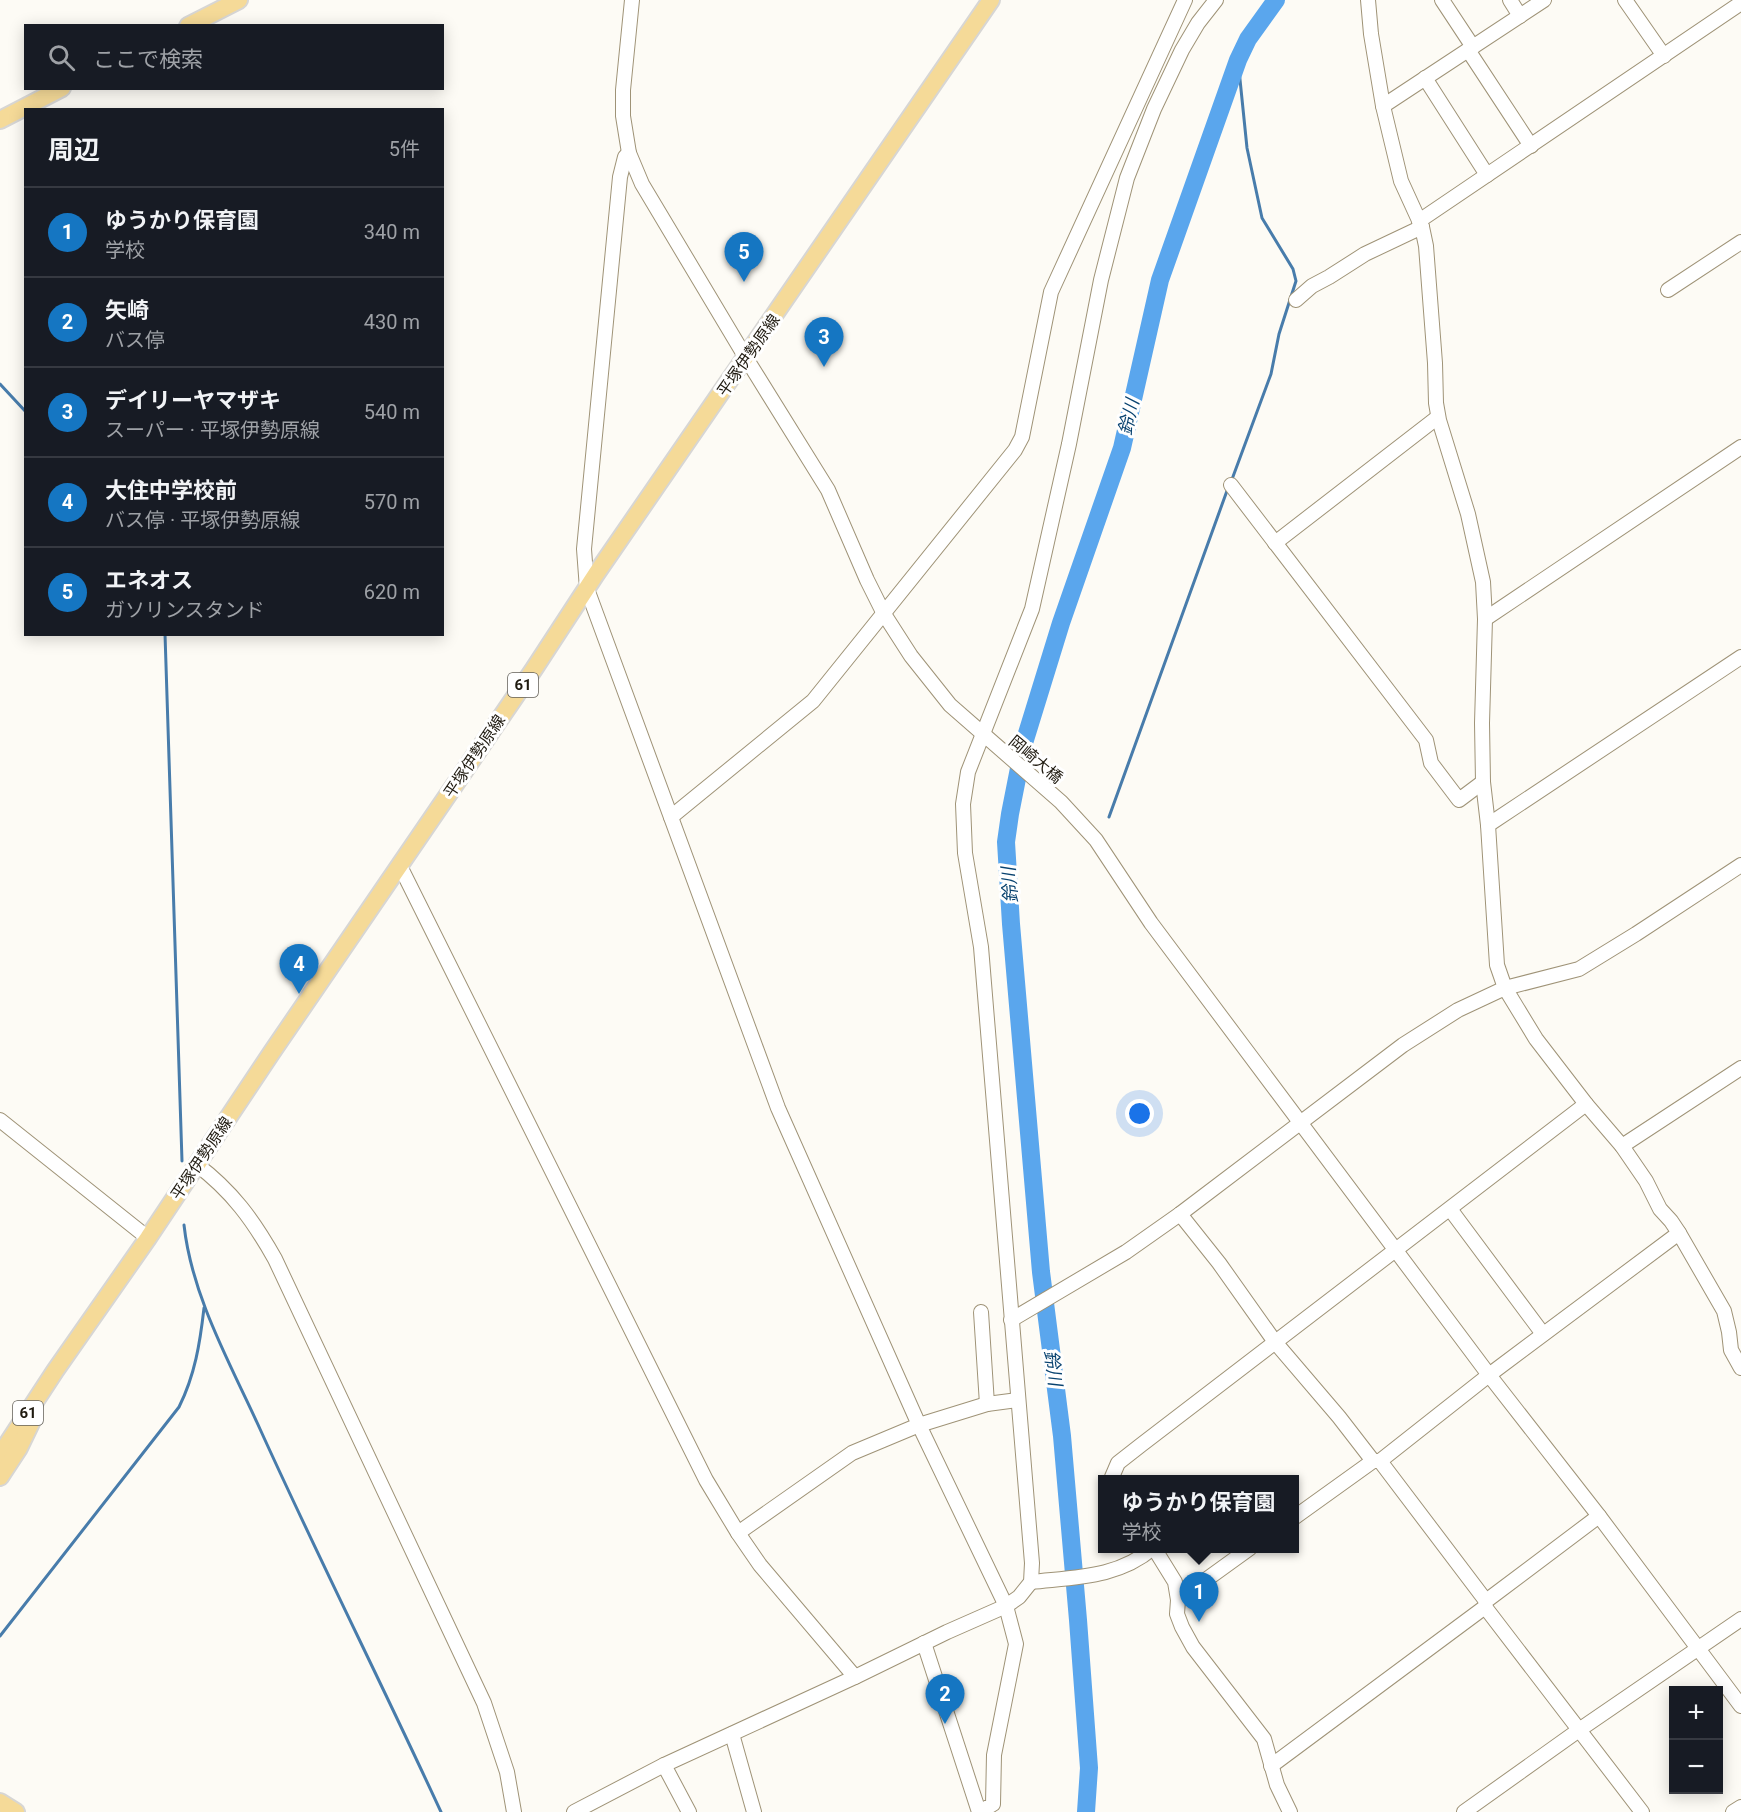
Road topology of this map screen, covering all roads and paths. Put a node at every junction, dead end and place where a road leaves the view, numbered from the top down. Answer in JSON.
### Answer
{"nodes":[{"id":1,"x":238,"y":0,"type":"edge"},
{"id":2,"x":632,"y":0,"type":"edge"},
{"id":3,"x":991,"y":0,"type":"edge"},
{"id":4,"x":1185,"y":0,"type":"edge"},
{"id":5,"x":1216,"y":0,"type":"edge"},
{"id":6,"x":1368,"y":0,"type":"edge"},
{"id":7,"x":1442,"y":0,"type":"edge"},
{"id":8,"x":1510,"y":0,"type":"edge"},
{"id":9,"x":1544,"y":0,"type":"edge"},
{"id":10,"x":1625,"y":0,"type":"edge"},
{"id":11,"x":1741,"y":3,"type":"edge"},
{"id":12,"x":1520,"y":16,"type":"junction"},
{"id":13,"x":192,"y":24,"type":"edge"},
{"id":14,"x":1471,"y":48,"type":"junction"},
{"id":15,"x":1664,"y":56,"type":"junction"},
{"id":16,"x":1425,"y":78,"type":"junction"},
{"id":17,"x":58,"y":90,"type":"edge"},
{"id":18,"x":1383,"y":106,"type":"junction"},
{"id":19,"x":0,"y":120,"type":"edge"},
{"id":20,"x":1531,"y":146,"type":"junction"},
{"id":21,"x":629,"y":153,"type":"junction"},
{"id":22,"x":1487,"y":175,"type":"junction"},
{"id":23,"x":1420,"y":224,"type":"junction"},
{"id":24,"x":1741,"y":242,"type":"edge"},
{"id":25,"x":1668,"y":290,"type":"dead end"},
{"id":26,"x":1296,"y":300,"type":"dead end"},
{"id":27,"x":746,"y":358,"type":"junction"},
{"id":28,"x":1438,"y":417,"type":"junction"},
{"id":29,"x":1741,"y":447,"type":"edge"},
{"id":30,"x":1231,"y":485,"type":"dead end"},
{"id":31,"x":1275,"y":543,"type":"junction"},
{"id":32,"x":586,"y":589,"type":"junction"},
{"id":33,"x":884,"y":614,"type":"junction"},
{"id":34,"x":1485,"y":619,"type":"junction"},
{"id":35,"x":1741,"y":657,"type":"edge"},
{"id":36,"x":982,"y":735,"type":"junction"},
{"id":37,"x":1483,"y":782,"type":"junction"},
{"id":38,"x":671,"y":818,"type":"junction"},
{"id":39,"x":1488,"y":825,"type":"junction"},
{"id":40,"x":1741,"y":865,"type":"edge"},
{"id":41,"x":400,"y":866,"type":"junction"},
{"id":42,"x":1505,"y":988,"type":"junction"},
{"id":43,"x":1741,"y":1068,"type":"edge"},
{"id":44,"x":1586,"y":1104,"type":"junction"},
{"id":45,"x":0,"y":1120,"type":"edge"},
{"id":46,"x":1300,"y":1122,"type":"junction"},
{"id":47,"x":1622,"y":1146,"type":"junction"},
{"id":48,"x":196,"y":1164,"type":"junction"},
{"id":49,"x":1450,"y":1209,"type":"junction"},
{"id":50,"x":1180,"y":1214,"type":"junction"},
{"id":51,"x":1679,"y":1233,"type":"junction"},
{"id":52,"x":148,"y":1238,"type":"junction"},
{"id":53,"x":1396,"y":1250,"type":"junction"},
{"id":54,"x":981,"y":1312,"type":"dead end"},
{"id":55,"x":1015,"y":1318,"type":"junction"},
{"id":56,"x":1543,"y":1334,"type":"junction"},
{"id":57,"x":1275,"y":1342,"type":"junction"},
{"id":58,"x":1741,"y":1368,"type":"edge"},
{"id":59,"x":55,"y":1371,"type":"junction"},
{"id":60,"x":1489,"y":1375,"type":"junction"},
{"id":61,"x":1018,"y":1400,"type":"junction"},
{"id":62,"x":987,"y":1404,"type":"junction"},
{"id":63,"x":919,"y":1425,"type":"junction"},
{"id":64,"x":0,"y":1436,"type":"edge"},
{"id":65,"x":0,"y":1455,"type":"edge"},
{"id":66,"x":1377,"y":1461,"type":"junction"},
{"id":67,"x":1113,"y":1475,"type":"edge"},
{"id":68,"x":0,"y":1477,"type":"edge"},
{"id":69,"x":1299,"y":1513,"type":"edge"},
{"id":70,"x":1599,"y":1516,"type":"junction"},
{"id":71,"x":738,"y":1533,"type":"junction"},
{"id":72,"x":1146,"y":1553,"type":"edge"},
{"id":73,"x":1157,"y":1553,"type":"edge"},
{"id":74,"x":1243,"y":1553,"type":"edge"},
{"id":75,"x":1031,"y":1582,"type":"junction"},
{"id":76,"x":1178,"y":1600,"type":"junction"},
{"id":77,"x":1486,"y":1604,"type":"junction"},
{"id":78,"x":1006,"y":1606,"type":"junction"},
{"id":79,"x":1741,"y":1619,"type":"edge"},
{"id":80,"x":924,"y":1643,"type":"junction"},
{"id":81,"x":1697,"y":1648,"type":"junction"},
{"id":82,"x":855,"y":1677,"type":"junction"},
{"id":83,"x":1741,"y":1706,"type":"edge"},
{"id":84,"x":1579,"y":1730,"type":"junction"},
{"id":85,"x":732,"y":1734,"type":"junction"},
{"id":86,"x":664,"y":1764,"type":"junction"},
{"id":87,"x":1271,"y":1766,"type":"junction"},
{"id":88,"x":0,"y":1802,"type":"edge"},
{"id":89,"x":1741,"y":1807,"type":"edge"},
{"id":90,"x":16,"y":1812,"type":"edge"},
{"id":91,"x":514,"y":1812,"type":"edge"},
{"id":92,"x":574,"y":1812,"type":"edge"},
{"id":93,"x":689,"y":1812,"type":"edge"},
{"id":94,"x":754,"y":1812,"type":"edge"},
{"id":95,"x":979,"y":1812,"type":"edge"},
{"id":96,"x":1290,"y":1812,"type":"edge"},
{"id":97,"x":1464,"y":1812,"type":"edge"},
{"id":98,"x":1642,"y":1812,"type":"edge"},
{"id":99,"x":1733,"y":1812,"type":"edge"}],
"edges":[{"from":1,"to":13,"type":"main road"},
{"from":2,"to":21,"type":"street"},
{"from":3,"to":27,"type":"main road","name":"平塚伊勢原線","number":"61"},
{"from":4,"to":33,"type":"street"},
{"from":5,"to":36,"type":"street"},
{"from":6,"to":18,"type":"street"},
{"from":7,"to":14,"type":"street"},
{"from":8,"to":12,"type":"street"},
{"from":9,"to":12,"type":"street"},
{"from":10,"to":15,"type":"street"},
{"from":11,"to":15,"type":"street"},
{"from":12,"to":14,"type":"street"},
{"from":14,"to":16,"type":"street"},
{"from":14,"to":20,"type":"street"},
{"from":15,"to":20,"type":"street"},
{"from":16,"to":18,"type":"street"},
{"from":16,"to":22,"type":"street"},
{"from":17,"to":19,"type":"main road"},
{"from":18,"to":23,"type":"street"},
{"from":20,"to":22,"type":"street"},
{"from":21,"to":27,"type":"street","name":"岡崎大橋"},
{"from":21,"to":32,"type":"street"},
{"from":22,"to":23,"type":"street"},
{"from":23,"to":26,"type":"street"},
{"from":23,"to":28,"type":"street"},
{"from":24,"to":25,"type":"street"},
{"from":27,"to":32,"type":"main road","name":"平塚伊勢原線","number":"61"},
{"from":27,"to":33,"type":"street","name":"岡崎大橋"},
{"from":28,"to":31,"type":"street"},
{"from":28,"to":34,"type":"street"},
{"from":29,"to":34,"type":"street"},
{"from":30,"to":31,"type":"street"},
{"from":31,"to":37,"type":"street"},
{"from":32,"to":38,"type":"street"},
{"from":32,"to":41,"type":"main road","name":"平塚伊勢原線","number":"61"},
{"from":33,"to":36,"type":"street","name":"岡崎大橋"},
{"from":33,"to":38,"type":"street"},
{"from":34,"to":37,"type":"street"},
{"from":35,"to":39,"type":"street"},
{"from":36,"to":46,"type":"street","name":"岡崎大橋"},
{"from":36,"to":55,"type":"street"},
{"from":37,"to":39,"type":"street"},
{"from":38,"to":63,"type":"street"},
{"from":39,"to":42,"type":"street"},
{"from":40,"to":42,"type":"street"},
{"from":41,"to":48,"type":"main road","name":"平塚伊勢原線","number":"61"},
{"from":41,"to":71,"type":"street"},
{"from":42,"to":44,"type":"street"},
{"from":42,"to":46,"type":"street"},
{"from":43,"to":47,"type":"street"},
{"from":44,"to":47,"type":"street"},
{"from":44,"to":49,"type":"street"},
{"from":45,"to":52,"type":"street"},
{"from":46,"to":50,"type":"street"},
{"from":46,"to":53,"type":"street","name":"岡崎大橋"},
{"from":47,"to":51,"type":"street"},
{"from":48,"to":52,"type":"main road","name":"平塚伊勢原線","number":"61"},
{"from":48,"to":91,"type":"street"},
{"from":49,"to":53,"type":"street"},
{"from":49,"to":56,"type":"street"},
{"from":50,"to":55,"type":"street"},
{"from":50,"to":57,"type":"street"},
{"from":51,"to":56,"type":"street"},
{"from":51,"to":58,"type":"street"},
{"from":52,"to":59,"type":"main road","name":"平塚伊勢原線","number":"61"},
{"from":53,"to":57,"type":"street"},
{"from":53,"to":60,"type":"street","name":"岡崎大橋"},
{"from":54,"to":62,"type":"street"},
{"from":55,"to":61,"type":"street"},
{"from":56,"to":60,"type":"street"},
{"from":57,"to":66,"type":"street"},
{"from":57,"to":67,"type":"street"},
{"from":59,"to":64,"type":"main road"},
{"from":59,"to":65,"type":"main road","name":"平塚伊勢原線","number":"61"},
{"from":59,"to":68,"type":"main road"},
{"from":60,"to":66,"type":"street"},
{"from":60,"to":70,"type":"street","name":"岡崎大橋"},
{"from":61,"to":62,"type":"street"},
{"from":61,"to":75,"type":"street"},
{"from":62,"to":63,"type":"street"},
{"from":63,"to":71,"type":"street"},
{"from":63,"to":78,"type":"street"},
{"from":66,"to":69,"type":"street"},
{"from":66,"to":77,"type":"street"},
{"from":70,"to":77,"type":"street"},
{"from":70,"to":81,"type":"street","name":"岡崎大橋"},
{"from":71,"to":82,"type":"street"},
{"from":72,"to":75,"type":"street"},
{"from":73,"to":76,"type":"street"},
{"from":74,"to":76,"type":"street"},
{"from":75,"to":78,"type":"street"},
{"from":76,"to":87,"type":"street"},
{"from":77,"to":84,"type":"street"},
{"from":77,"to":87,"type":"street"},
{"from":78,"to":80,"type":"street"},
{"from":78,"to":95,"type":"street"},
{"from":79,"to":81,"type":"street"},
{"from":80,"to":82,"type":"street"},
{"from":80,"to":95,"type":"street"},
{"from":81,"to":83,"type":"street","name":"岡崎大橋"},
{"from":81,"to":84,"type":"street"},
{"from":82,"to":85,"type":"street"},
{"from":84,"to":97,"type":"street"},
{"from":84,"to":98,"type":"street"},
{"from":85,"to":86,"type":"street"},
{"from":85,"to":94,"type":"street"},
{"from":86,"to":92,"type":"street"},
{"from":86,"to":93,"type":"street"},
{"from":87,"to":96,"type":"street"},
{"from":88,"to":90,"type":"main road"},
{"from":89,"to":99,"type":"street"}]}
